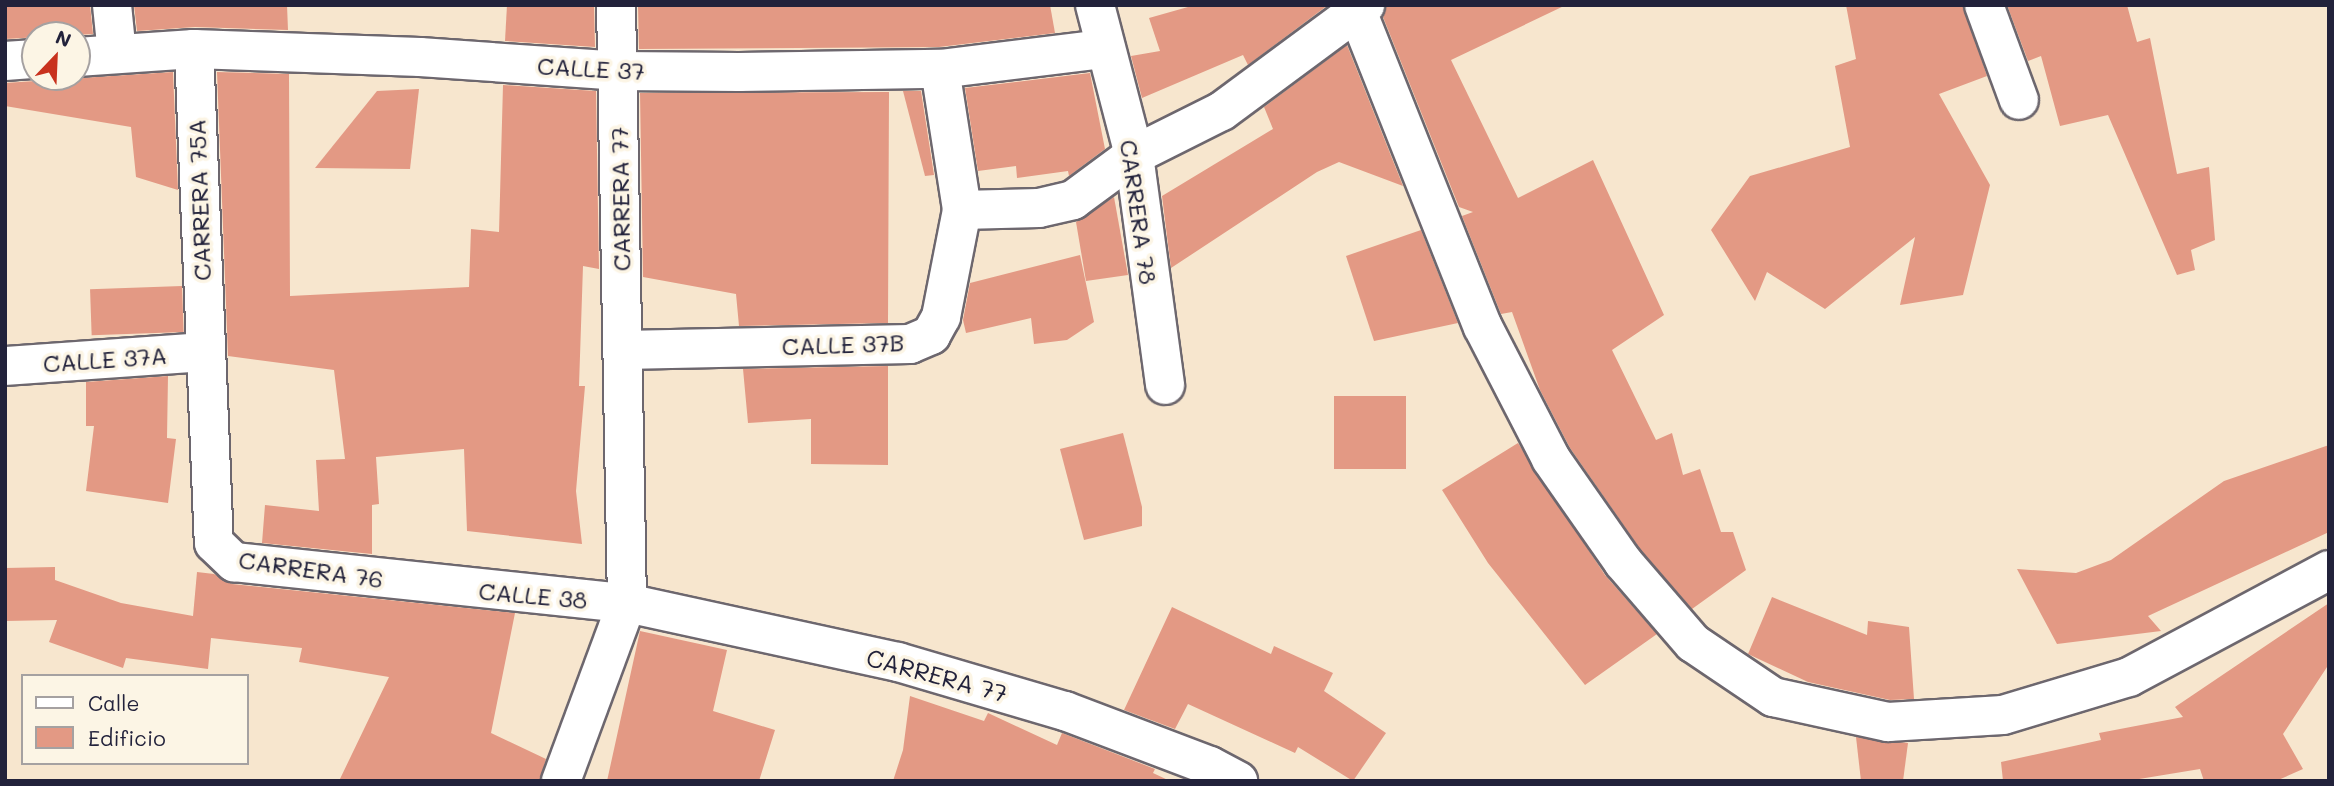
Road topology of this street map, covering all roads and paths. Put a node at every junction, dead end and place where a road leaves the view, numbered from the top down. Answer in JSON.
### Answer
{"nodes":[{"id":1,"x":111,"y":5,"type":"edge"},
{"id":2,"x":616,"y":5,"type":"edge"},
{"id":3,"x":1095,"y":5,"type":"edge"},
{"id":4,"x":1984,"y":5,"type":"edge"},
{"id":5,"x":1361,"y":8,"type":"edge"},
{"id":6,"x":194,"y":49,"type":"junction"},
{"id":7,"x":1104,"y":49,"type":"junction"},
{"id":8,"x":117,"y":54,"type":"junction"},
{"id":9,"x":91,"y":56,"type":"edge"},
{"id":10,"x":940,"y":69,"type":"junction"},
{"id":11,"x":618,"y":71,"type":"junction"},
{"id":12,"x":2019,"y":100,"type":"dead end"},
{"id":13,"x":1134,"y":155,"type":"junction"},
{"id":14,"x":962,"y":210,"type":"junction"},
{"id":15,"x":623,"y":350,"type":"junction"},
{"id":16,"x":204,"y":352,"type":"junction"},
{"id":17,"x":5,"y":366,"type":"edge"},
{"id":18,"x":1165,"y":385,"type":"dead end"},
{"id":19,"x":2329,"y":570,"type":"edge"},
{"id":20,"x":438,"y":586,"type":"joint"},
{"id":21,"x":627,"y":603,"type":"junction"},
{"id":22,"x":561,"y":781,"type":"edge"},
{"id":23,"x":1238,"y":781,"type":"edge"}],
"edges":[{"from":1,"to":8,"type":"street"},
{"from":2,"to":11,"type":"street","name":"CARRERA 77"},
{"from":3,"to":7,"type":"street","name":"CARRERA 78"},
{"from":4,"to":12,"type":"street"},
{"from":5,"to":13,"type":"street"},
{"from":5,"to":19,"type":"street"},
{"from":6,"to":8,"type":"street","name":"CALLE 37"},
{"from":6,"to":11,"type":"street","name":"CALLE 37"},
{"from":6,"to":16,"type":"street","name":"CARRERA 75A"},
{"from":7,"to":10,"type":"street","name":"CALLE 37"},
{"from":7,"to":13,"type":"street","name":"CARRERA 78"},
{"from":8,"to":9,"type":"street","name":"CALLE 37"},
{"from":10,"to":11,"type":"street","name":"CALLE 37"},
{"from":10,"to":14,"type":"street","name":"CALLE 37B"},
{"from":11,"to":15,"type":"street","name":"CARRERA 77"},
{"from":13,"to":14,"type":"street"},
{"from":13,"to":18,"type":"street","name":"CARRERA 78"},
{"from":14,"to":15,"type":"street","name":"CALLE 37B"},
{"from":15,"to":21,"type":"street","name":"CARRERA 77"},
{"from":16,"to":17,"type":"street","name":"CALLE 37A"},
{"from":16,"to":20,"type":"street","name":"CARRERA 76"},
{"from":20,"to":21,"type":"street","name":"CALLE 38"},
{"from":21,"to":22,"type":"street","name":"CARRERA 77"},
{"from":21,"to":23,"type":"street","name":"CARRERA 77"}]}
